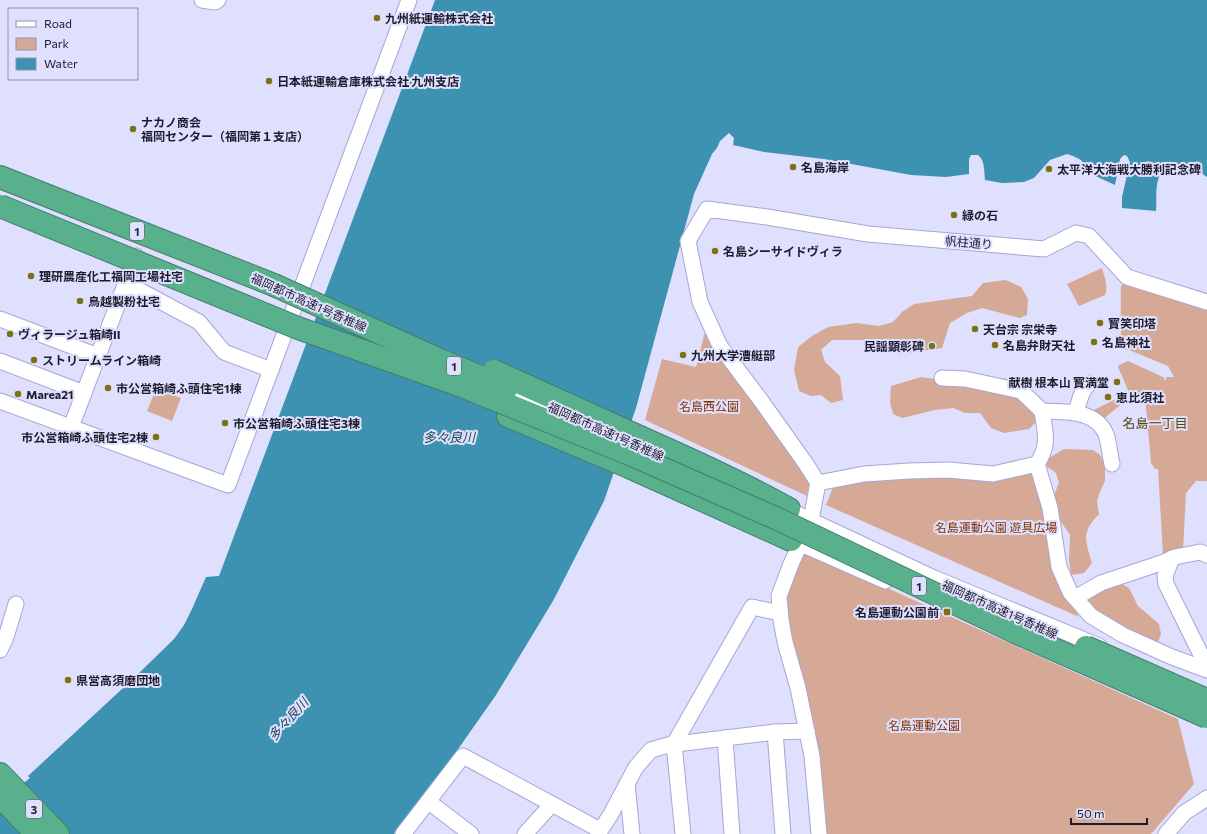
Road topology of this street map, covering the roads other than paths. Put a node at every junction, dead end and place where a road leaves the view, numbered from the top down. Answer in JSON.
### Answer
{"nodes":[{"id":1,"x":202,"y":0,"type":"edge"},
{"id":2,"x":218,"y":0,"type":"edge"},
{"id":3,"x":409,"y":0,"type":"edge"},
{"id":4,"x":0,"y":177,"type":"edge"},
{"id":5,"x":0,"y":183,"type":"edge"},
{"id":6,"x":0,"y":201,"type":"edge"},
{"id":7,"x":0,"y":206,"type":"edge"},
{"id":8,"x":136,"y":256,"type":"junction"},
{"id":9,"x":126,"y":283,"type":"junction"},
{"id":10,"x":279,"y":292,"type":"junction"},
{"id":11,"x":1207,"y":302,"type":"edge"},
{"id":12,"x":0,"y":319,"type":"edge"},
{"id":13,"x":298,"y":328,"type":"junction"},
{"id":14,"x":98,"y":356,"type":"junction"},
{"id":15,"x":0,"y":361,"type":"edge"},
{"id":16,"x":271,"y":370,"type":"junction"},
{"id":17,"x":942,"y":378,"type":"dead end"},
{"id":18,"x":1090,"y":383,"type":"dead end"},
{"id":19,"x":84,"y":393,"type":"junction"},
{"id":20,"x":0,"y":401,"type":"edge"},
{"id":21,"x":1042,"y":411,"type":"junction"},
{"id":22,"x":1076,"y":412,"type":"junction"},
{"id":23,"x":71,"y":427,"type":"junction"},
{"id":24,"x":635,"y":454,"type":"junction"},
{"id":25,"x":1037,"y":464,"type":"junction"},
{"id":26,"x":1112,"y":464,"type":"dead end"},
{"id":27,"x":818,"y":483,"type":"junction"},
{"id":28,"x":789,"y":509,"type":"joint"},
{"id":29,"x":811,"y":520,"type":"junction"},
{"id":30,"x":795,"y":542,"type":"junction"},
{"id":31,"x":1207,"y":555,"type":"edge"},
{"id":32,"x":1172,"y":558,"type":"junction"},
{"id":33,"x":1075,"y":598,"type":"junction"},
{"id":34,"x":16,"y":604,"type":"dead end"},
{"id":35,"x":780,"y":613,"type":"junction"},
{"id":36,"x":1091,"y":616,"type":"junction"},
{"id":37,"x":1088,"y":641,"type":"junction"},
{"id":38,"x":0,"y":650,"type":"edge"},
{"id":39,"x":1078,"y":666,"type":"junction"},
{"id":40,"x":1207,"y":669,"type":"edge"},
{"id":41,"x":1207,"y":694,"type":"edge"},
{"id":42,"x":1207,"y":700,"type":"edge"},
{"id":43,"x":1207,"y":717,"type":"edge"},
{"id":44,"x":1207,"y":721,"type":"edge"},
{"id":45,"x":775,"y":732,"type":"junction"},
{"id":46,"x":807,"y":732,"type":"junction"},
{"id":47,"x":725,"y":738,"type":"junction"},
{"id":48,"x":674,"y":744,"type":"junction"},
{"id":49,"x":627,"y":784,"type":"junction"},
{"id":50,"x":3,"y":788,"type":"edge"},
{"id":51,"x":1207,"y":798,"type":"edge"},
{"id":52,"x":429,"y":802,"type":"junction"},
{"id":53,"x":552,"y":804,"type":"junction"},
{"id":54,"x":599,"y":832,"type":"edge"},
{"id":55,"x":36,"y":834,"type":"edge"},
{"id":56,"x":58,"y":834,"type":"edge"},
{"id":57,"x":403,"y":834,"type":"edge"},
{"id":58,"x":471,"y":834,"type":"edge"},
{"id":59,"x":525,"y":834,"type":"edge"},
{"id":60,"x":632,"y":834,"type":"edge"},
{"id":61,"x":683,"y":834,"type":"edge"},
{"id":62,"x":732,"y":834,"type":"edge"},
{"id":63,"x":783,"y":834,"type":"edge"},
{"id":64,"x":820,"y":834,"type":"edge"},
{"id":65,"x":1166,"y":834,"type":"edge"}],
"edges":[{"from":1,"to":2,"type":"street"},
{"from":3,"to":16,"type":"street"},
{"from":4,"to":10,"type":"highway","name":"福岡都市高速1号香椎線","number":"1"},
{"from":5,"to":10,"type":"street"},
{"from":6,"to":8,"type":"street"},
{"from":7,"to":13,"type":"highway","name":"福岡都市高速1号香椎線","number":"1","bridge":true},
{"from":8,"to":9,"type":"street"},
{"from":8,"to":24,"type":"street","bridge":true},
{"from":9,"to":14,"type":"street"},
{"from":9,"to":16,"type":"street"},
{"from":10,"to":24,"type":"highway","bridge":true},
{"from":10,"to":42,"type":"highway","name":"福岡都市高速1号香椎線","number":"1","bridge":true},
{"from":11,"to":27,"type":"street","name":"帆柱通り"},
{"from":12,"to":14,"type":"street"},
{"from":13,"to":24,"type":"highway","bridge":true},
{"from":13,"to":43,"type":"highway","name":"福岡都市高速1号香椎線","number":"1","bridge":true},
{"from":14,"to":19,"type":"street"},
{"from":15,"to":19,"type":"street"},
{"from":16,"to":23,"type":"street"},
{"from":17,"to":21,"type":"street"},
{"from":18,"to":22,"type":"street"},
{"from":19,"to":23,"type":"street"},
{"from":20,"to":23,"type":"street"},
{"from":21,"to":22,"type":"street"},
{"from":21,"to":25,"type":"street"},
{"from":22,"to":26,"type":"street"},
{"from":24,"to":28,"type":"highway"},
{"from":24,"to":30,"type":"highway"},
{"from":25,"to":27,"type":"street"},
{"from":25,"to":33,"type":"street"},
{"from":27,"to":29,"type":"street"},
{"from":28,"to":29,"type":"street"},
{"from":29,"to":30,"type":"street"},
{"from":29,"to":37,"type":"street"},
{"from":30,"to":35,"type":"street"},
{"from":30,"to":39,"type":"street"},
{"from":31,"to":32,"type":"street"},
{"from":32,"to":33,"type":"street"},
{"from":32,"to":40,"type":"street"},
{"from":33,"to":36,"type":"street"},
{"from":34,"to":38,"type":"street"},
{"from":35,"to":46,"type":"street"},
{"from":35,"to":48,"type":"street"},
{"from":36,"to":37,"type":"street"},
{"from":36,"to":40,"type":"street"},
{"from":37,"to":39,"type":"street"},
{"from":37,"to":41,"type":"street"},
{"from":39,"to":44,"type":"street"},
{"from":45,"to":46,"type":"street"},
{"from":45,"to":47,"type":"street"},
{"from":45,"to":63,"type":"street"},
{"from":46,"to":64,"type":"street"},
{"from":47,"to":48,"type":"street"},
{"from":47,"to":62,"type":"street"},
{"from":48,"to":49,"type":"street"},
{"from":48,"to":61,"type":"street"},
{"from":49,"to":54,"type":"street"},
{"from":49,"to":60,"type":"street"},
{"from":50,"to":55,"type":"highway","number":"3"},
{"from":50,"to":56,"type":"highway","number":"3"},
{"from":51,"to":65,"type":"street"},
{"from":52,"to":53,"type":"street"},
{"from":52,"to":57,"type":"street"},
{"from":52,"to":58,"type":"street"},
{"from":53,"to":54,"type":"street"},
{"from":53,"to":59,"type":"street"}]}
